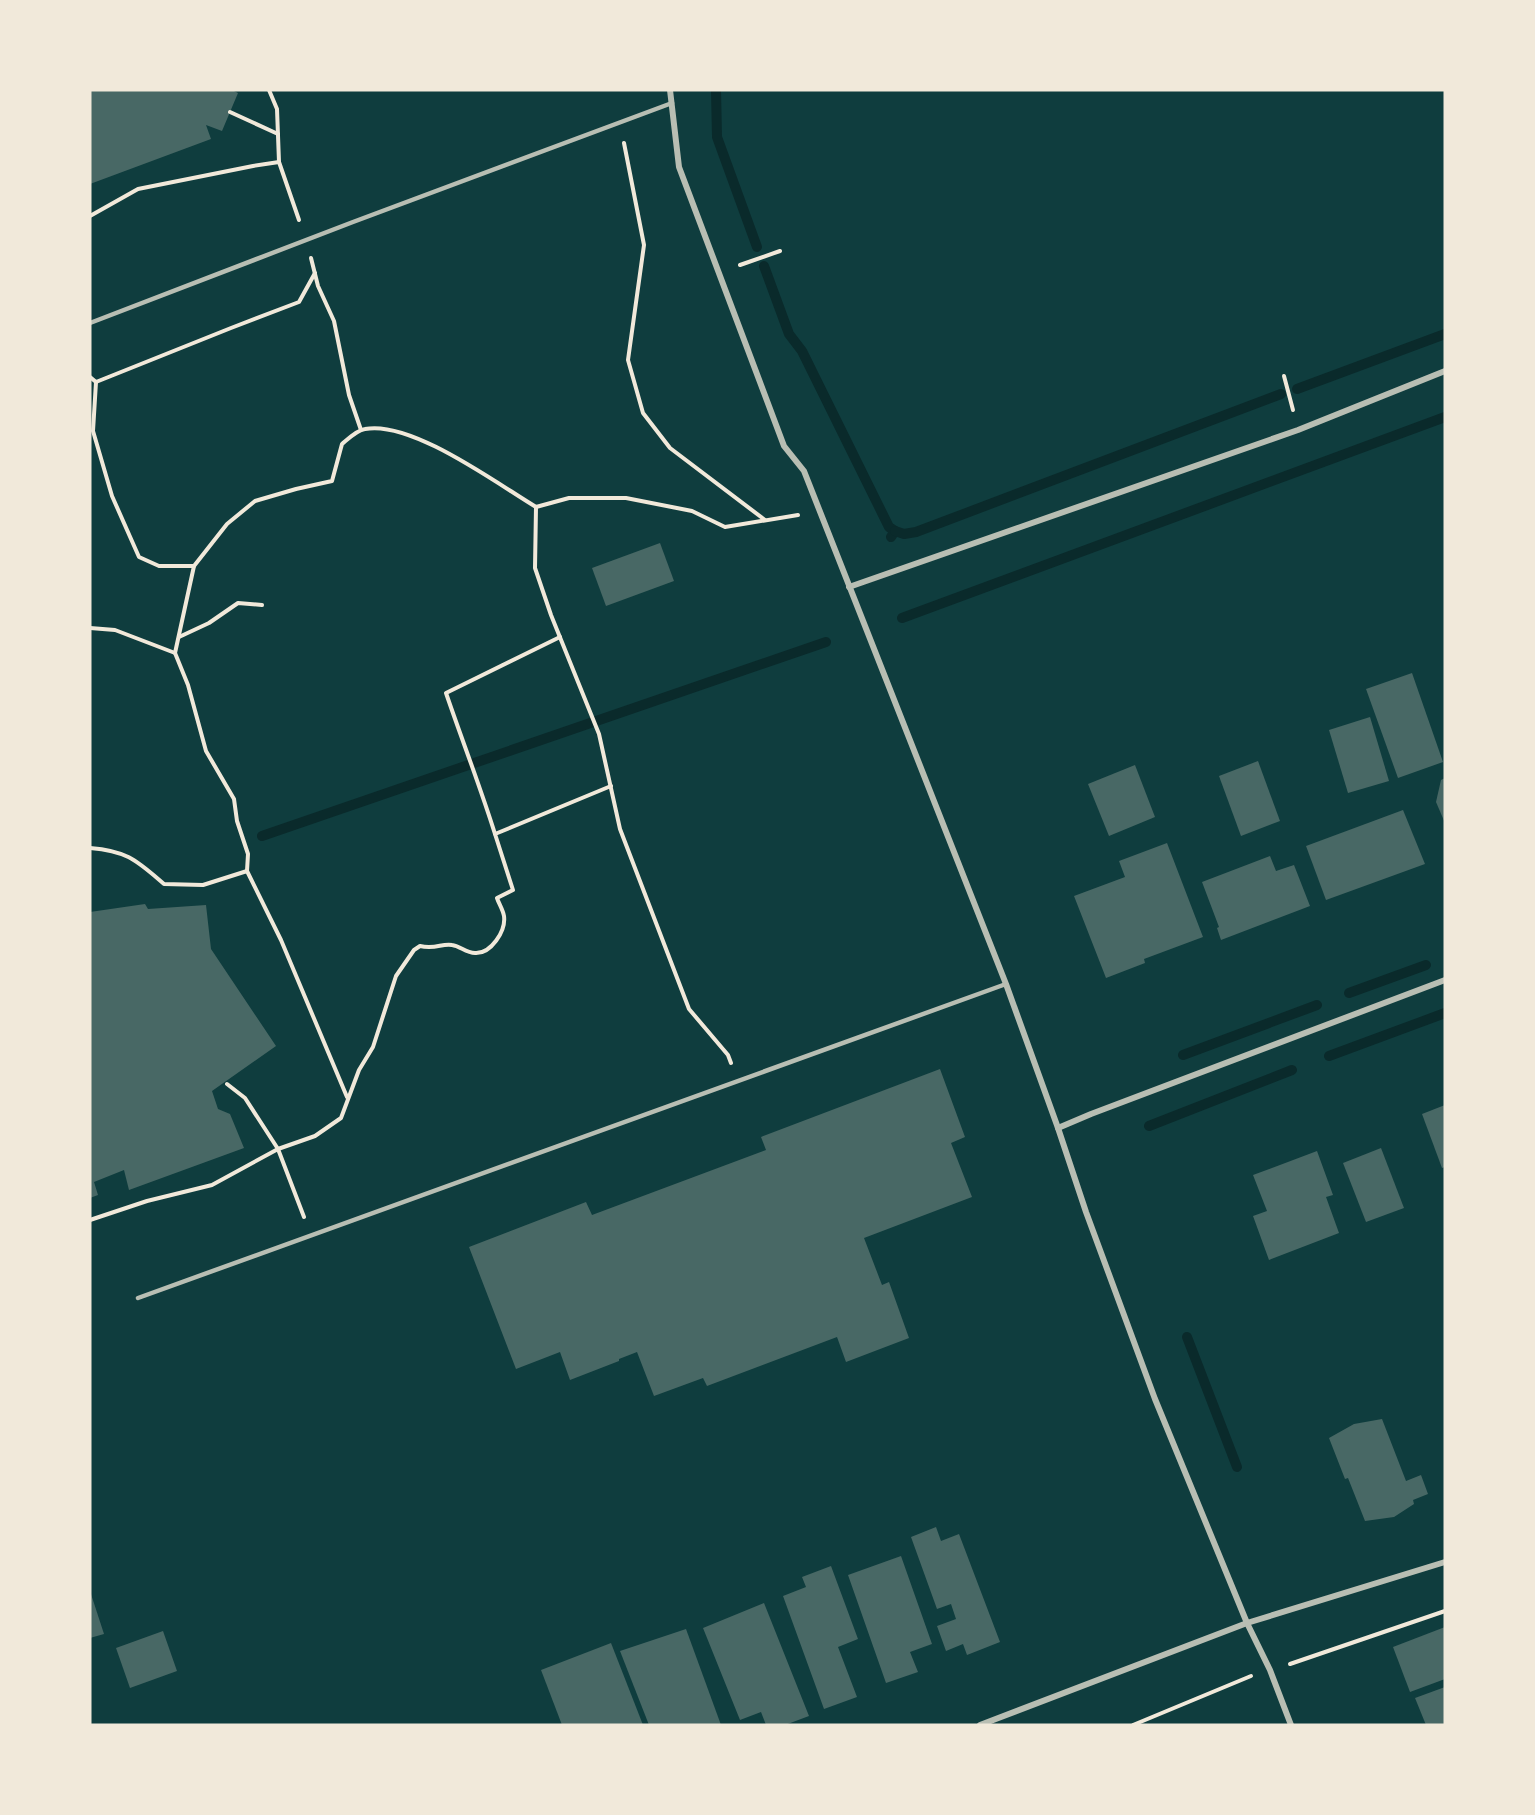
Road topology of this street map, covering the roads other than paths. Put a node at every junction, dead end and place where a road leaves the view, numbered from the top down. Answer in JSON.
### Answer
{"nodes":[{"id":1,"x":670,"y":90,"type":"edge"},
{"id":2,"x":672,"y":103,"type":"junction"},
{"id":3,"x":90,"y":323,"type":"edge"},
{"id":4,"x":1445,"y":371,"type":"edge"},
{"id":5,"x":849,"y":587,"type":"junction"},
{"id":6,"x":1445,"y":980,"type":"edge"},
{"id":7,"x":1006,"y":984,"type":"junction"},
{"id":8,"x":1058,"y":1128,"type":"junction"},
{"id":9,"x":138,"y":1298,"type":"dead end"},
{"id":10,"x":1445,"y":1562,"type":"edge"},
{"id":11,"x":1247,"y":1623,"type":"junction"},
{"id":12,"x":980,"y":1725,"type":"edge"},
{"id":13,"x":1291,"y":1725,"type":"edge"}],
"edges":[{"from":1,"to":2,"type":"street"},
{"from":2,"to":3,"type":"lane"},
{"from":2,"to":5,"type":"street"},
{"from":4,"to":5,"type":"street"},
{"from":5,"to":7,"type":"street"},
{"from":6,"to":8,"type":"street"},
{"from":7,"to":8,"type":"street"},
{"from":7,"to":9,"type":"lane"},
{"from":8,"to":11,"type":"street"},
{"from":10,"to":11,"type":"street"},
{"from":11,"to":12,"type":"street"},
{"from":11,"to":13,"type":"street"}]}
